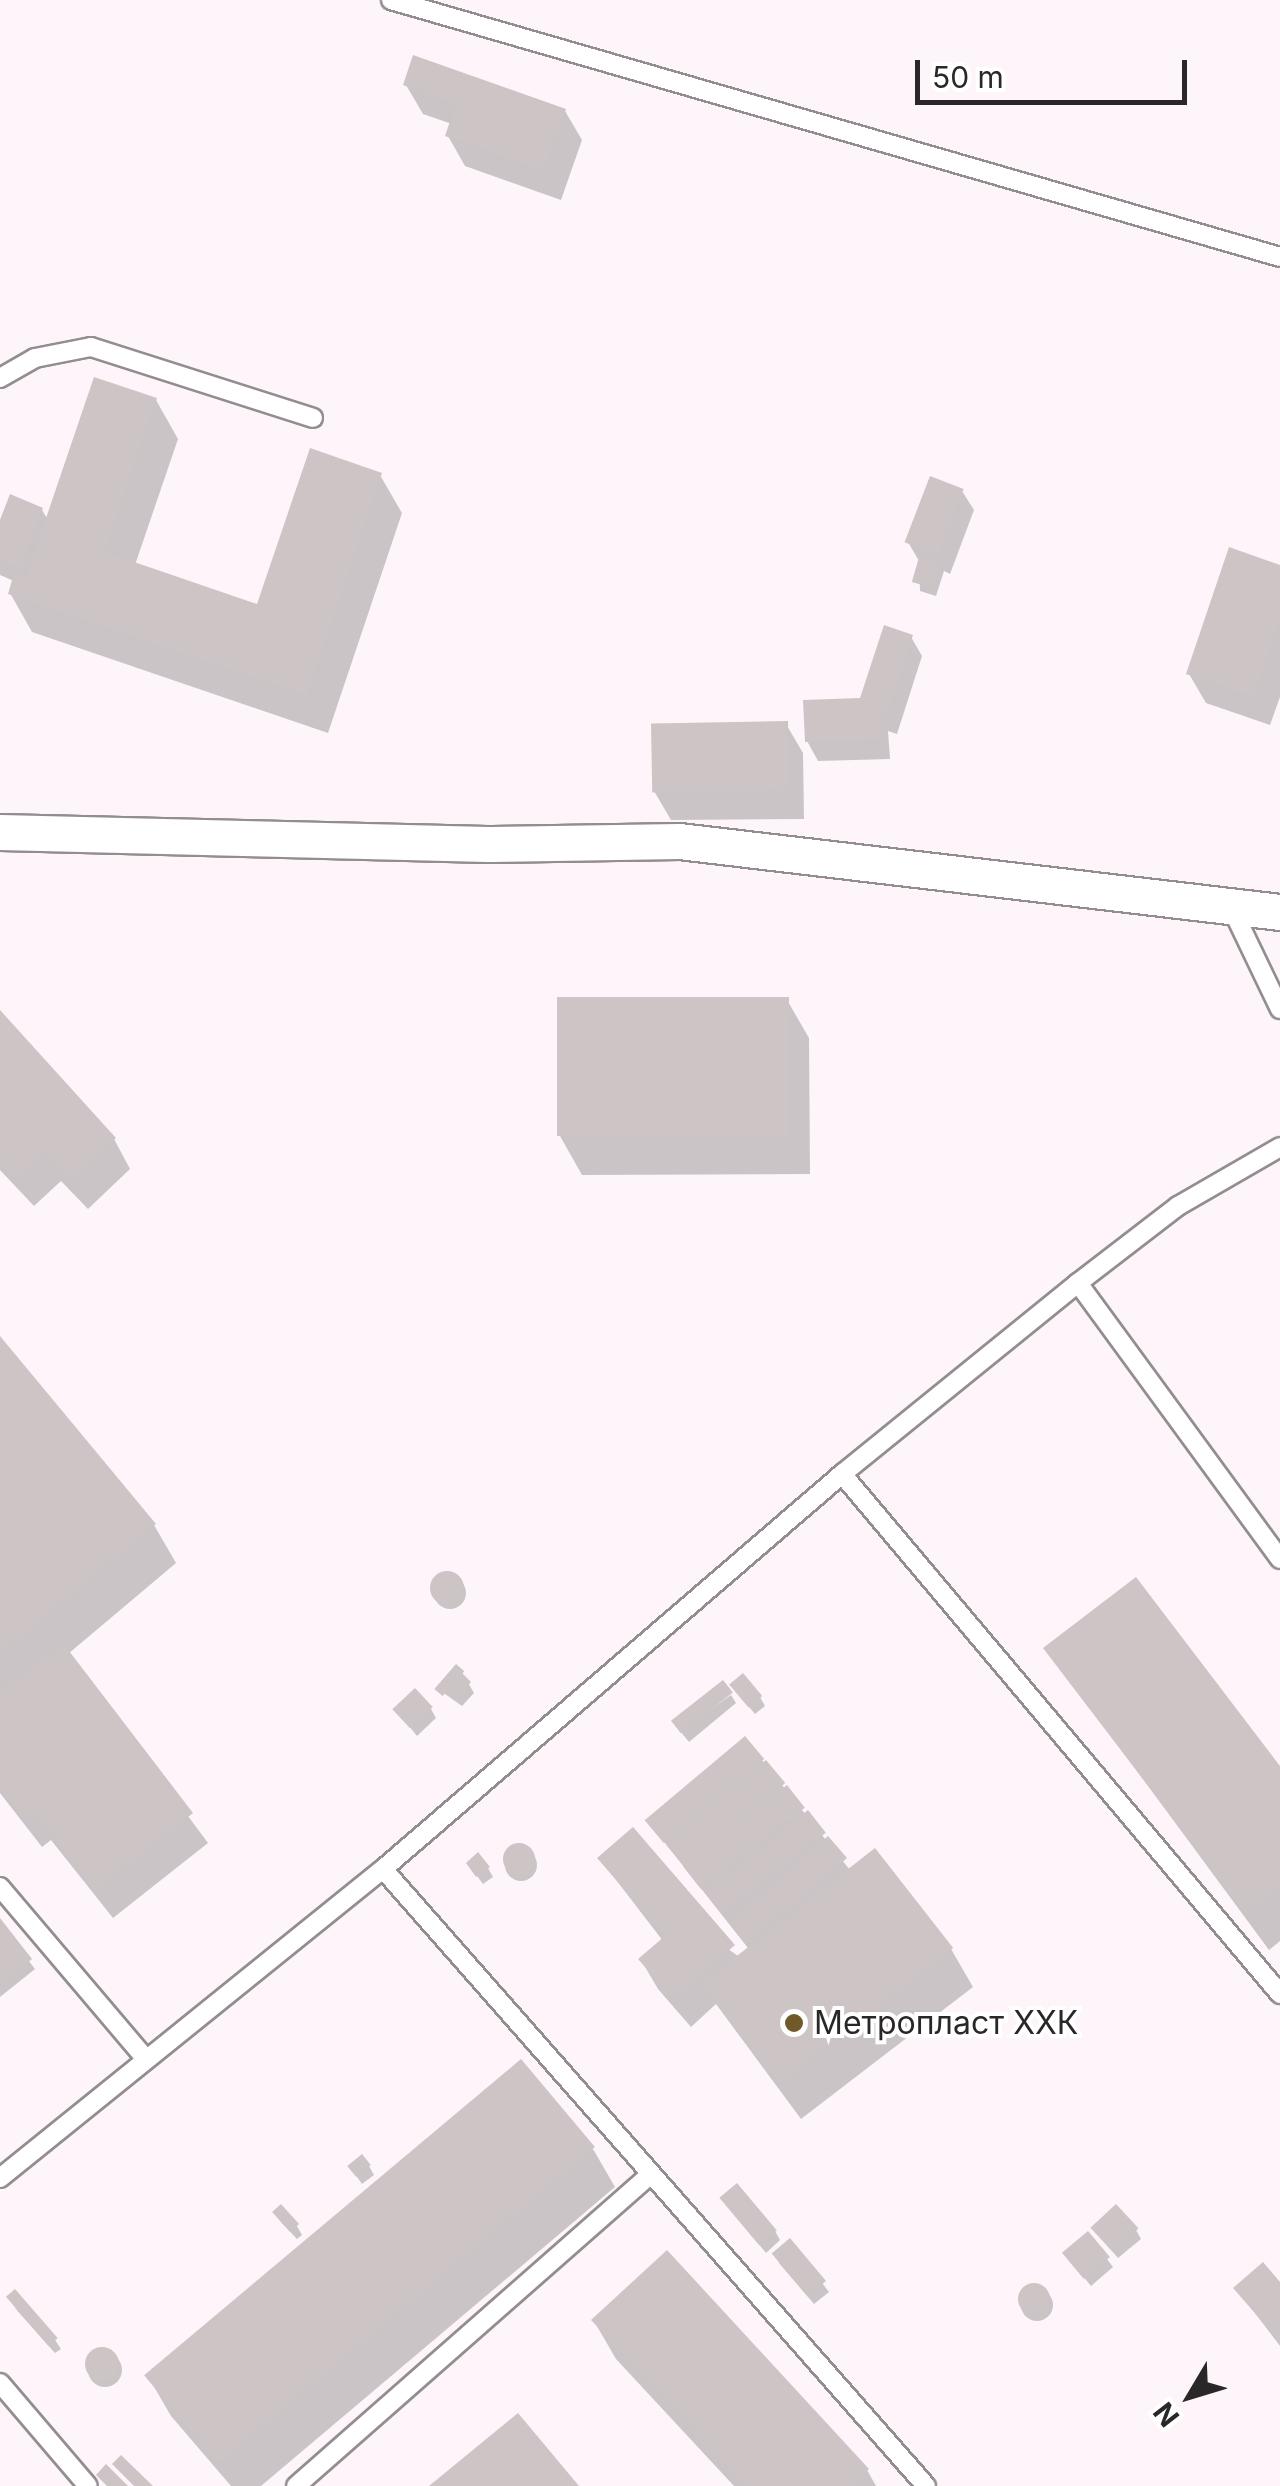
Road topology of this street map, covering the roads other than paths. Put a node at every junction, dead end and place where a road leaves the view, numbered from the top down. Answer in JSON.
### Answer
{"nodes":[{"id":1,"x":391,"y":0,"type":"edge"},
{"id":2,"x":1280,"y":257,"type":"edge"},
{"id":3,"x":0,"y":378,"type":"edge"},
{"id":4,"x":313,"y":418,"type":"dead end"},
{"id":5,"x":0,"y":832,"type":"edge"},
{"id":6,"x":1232,"y":909,"type":"junction"},
{"id":7,"x":1280,"y":912,"type":"edge"},
{"id":8,"x":1280,"y":1010,"type":"edge"},
{"id":9,"x":1280,"y":1147,"type":"edge"},
{"id":10,"x":1078,"y":1283,"type":"junction"},
{"id":11,"x":842,"y":1474,"type":"junction"},
{"id":12,"x":1280,"y":1559,"type":"edge"},
{"id":13,"x":384,"y":1869,"type":"junction"},
{"id":14,"x":0,"y":1887,"type":"edge"},
{"id":15,"x":1280,"y":1994,"type":"edge"},
{"id":16,"x":146,"y":2059,"type":"junction"},
{"id":17,"x":649,"y":2176,"type":"junction"},
{"id":18,"x":0,"y":2178,"type":"edge"},
{"id":19,"x":0,"y":2383,"type":"edge"},
{"id":20,"x":88,"y":2486,"type":"edge"},
{"id":21,"x":296,"y":2486,"type":"edge"},
{"id":22,"x":926,"y":2486,"type":"edge"}],
"edges":[{"from":1,"to":2,"type":"lane"},
{"from":3,"to":4,"type":"lane"},
{"from":5,"to":6,"type":"street"},
{"from":6,"to":7,"type":"street"},
{"from":6,"to":8,"type":"lane"},
{"from":9,"to":10,"type":"lane"},
{"from":10,"to":11,"type":"lane"},
{"from":10,"to":12,"type":"lane"},
{"from":11,"to":13,"type":"lane"},
{"from":11,"to":15,"type":"lane"},
{"from":13,"to":16,"type":"lane"},
{"from":13,"to":17,"type":"lane"},
{"from":14,"to":16,"type":"lane"},
{"from":16,"to":18,"type":"lane"},
{"from":17,"to":21,"type":"lane"},
{"from":17,"to":22,"type":"lane"},
{"from":19,"to":20,"type":"lane"}]}
